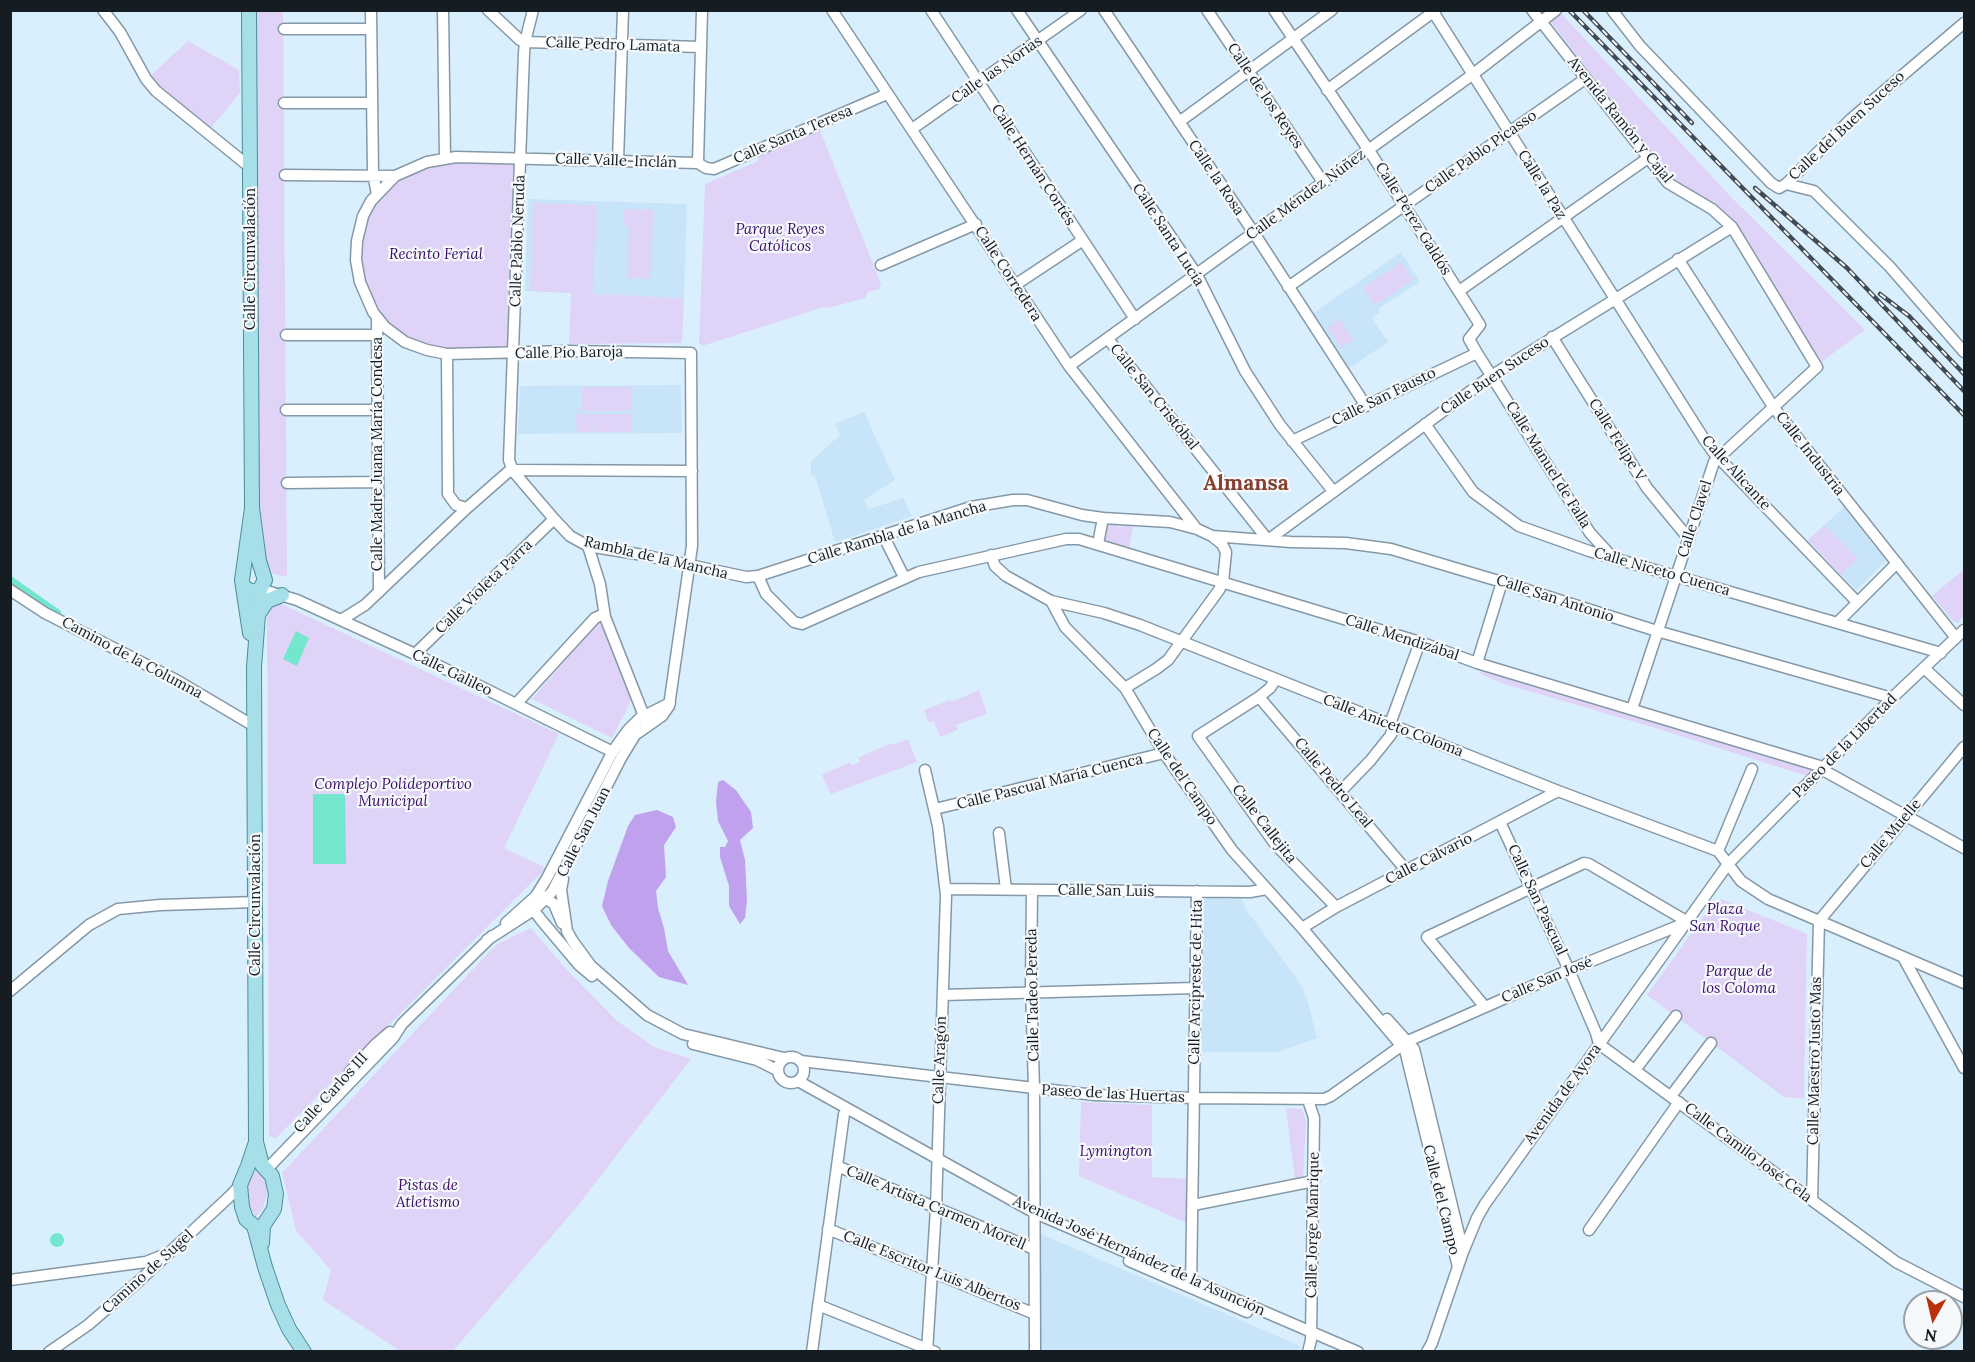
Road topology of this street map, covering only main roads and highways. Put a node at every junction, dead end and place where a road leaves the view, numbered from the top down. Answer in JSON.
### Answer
{"nodes":[{"id":1,"x":249,"y":10,"type":"edge"},
{"id":2,"x":252,"y":508,"type":"junction"},
{"id":3,"x":261,"y":582,"type":"junction"},
{"id":4,"x":243,"y":583,"type":"junction"},
{"id":5,"x":286,"y":595,"type":"road end"},
{"id":6,"x":258,"y":615,"type":"junction"},
{"id":7,"x":254,"y":668,"type":"junction"},
{"id":8,"x":261,"y":1167,"type":"junction"},
{"id":9,"x":258,"y":1226,"type":"junction"},
{"id":10,"x":304,"y":1352,"type":"edge"}],
"edges":[{"from":1,"to":2,"type":"main road","name":"Calle Circunvalación"},
{"from":2,"to":3,"type":"main road","name":"Calle Circunvalación"},
{"from":2,"to":4,"type":"main road","name":"Calle Circunvalación"},
{"from":3,"to":4,"type":"main road"},
{"from":3,"to":4,"type":"main road"},
{"from":3,"to":6,"type":"main road","name":"Calle Circunvalación"},
{"from":4,"to":7,"type":"main road","name":"Calle Circunvalación"},
{"from":5,"to":6,"type":"main road"},
{"from":6,"to":7,"type":"main road","name":"Calle Circunvalación"},
{"from":7,"to":8,"type":"main road","name":"Calle Circunvalación"},
{"from":8,"to":9,"type":"main road"},
{"from":8,"to":9,"type":"main road"},
{"from":9,"to":10,"type":"main road"}]}
